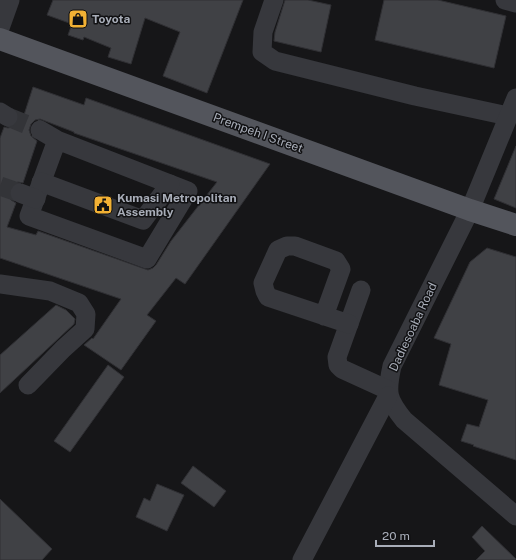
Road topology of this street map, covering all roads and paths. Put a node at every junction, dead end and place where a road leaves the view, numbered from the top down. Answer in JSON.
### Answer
{"nodes":[{"id":1,"x":10,"y":0,"type":"edge"},
{"id":2,"x":274,"y":0,"type":"edge"},
{"id":3,"x":505,"y":0,"type":"edge"},
{"id":4,"x":516,"y":3,"type":"edge"},
{"id":5,"x":0,"y":28,"type":"edge"},
{"id":6,"x":0,"y":39,"type":"edge"},
{"id":7,"x":516,"y":98,"type":"edge"},
{"id":8,"x":508,"y":116,"type":"junction"},
{"id":9,"x":40,"y":130,"type":"tunnel mouth"},
{"id":10,"x":57,"y":140,"type":"junction"},
{"id":11,"x":170,"y":184,"type":"junction"},
{"id":12,"x":32,"y":191,"type":"junction"},
{"id":13,"x":470,"y":210,"type":"junction"},
{"id":14,"x":516,"y":225,"type":"edge"},
{"id":15,"x":0,"y":284,"type":"edge"},
{"id":16,"x":361,"y":290,"type":"dead end"},
{"id":17,"x":324,"y":316,"type":"dead end"},
{"id":18,"x":349,"y":324,"type":"junction"},
{"id":19,"x":28,"y":385,"type":"dead end"},
{"id":20,"x":388,"y":393,"type":"junction"},
{"id":21,"x":516,"y":516,"type":"edge"},
{"id":22,"x":302,"y":560,"type":"edge"}],
"edges":[{"from":1,"to":5,"type":"street"},
{"from":2,"to":8,"type":"street"},
{"from":3,"to":4,"type":"street"},
{"from":6,"to":13,"type":"main road","name":"Prempeh I Street"},
{"from":7,"to":8,"type":"street","name":"Dadiesoaba Road"},
{"from":8,"to":13,"type":"street","name":"Dadiesoaba Road"},
{"from":9,"to":10,"type":"street"},
{"from":10,"to":11,"type":"street"},
{"from":10,"to":12,"type":"street"},
{"from":11,"to":12,"type":"street"},
{"from":11,"to":12,"type":"street"},
{"from":13,"to":14,"type":"main road","name":"Prempeh I Street"},
{"from":13,"to":20,"type":"street","name":"Dadiesoaba Road"},
{"from":15,"to":19,"type":"street"},
{"from":16,"to":18,"type":"street"},
{"from":17,"to":18,"type":"street"},
{"from":18,"to":20,"type":"street"},
{"from":20,"to":21,"type":"street"},
{"from":20,"to":22,"type":"street","name":"Dadiesoaba Road"}]}
